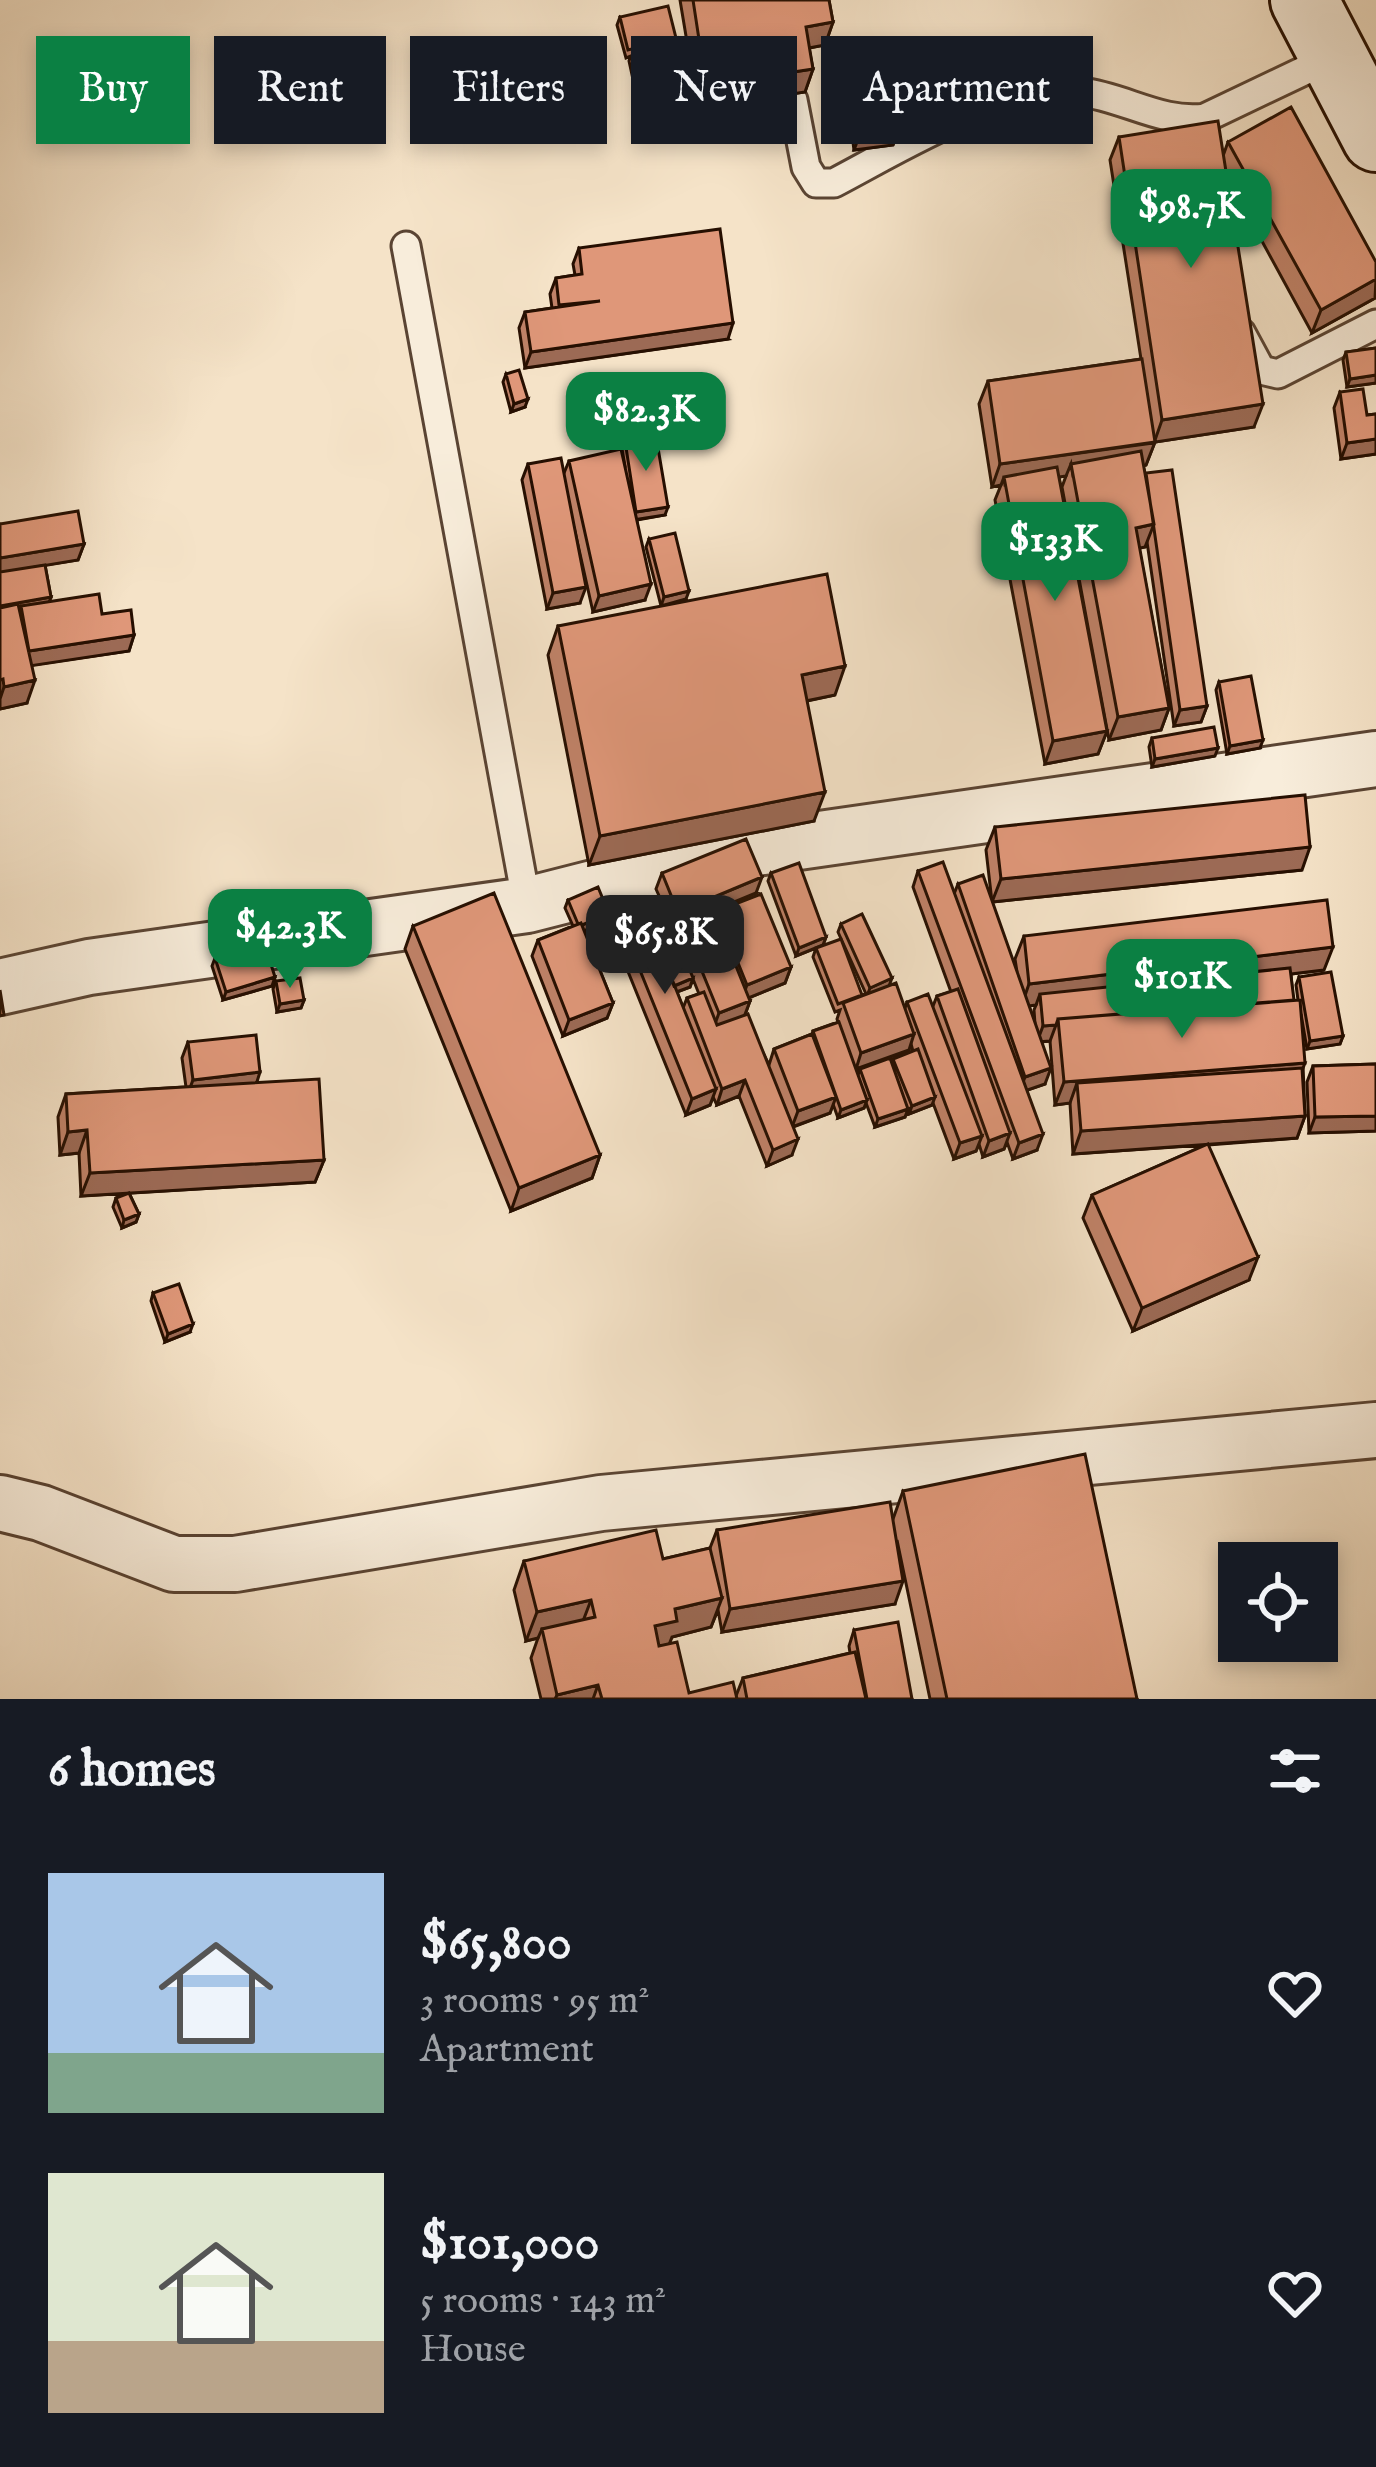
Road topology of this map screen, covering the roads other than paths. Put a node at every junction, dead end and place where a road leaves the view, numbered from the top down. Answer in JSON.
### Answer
{"nodes":[{"id":1,"x":1318,"y":28,"type":"edge"},
{"id":2,"x":797,"y":121,"type":"edge"},
{"id":3,"x":1376,"y":138,"type":"edge"},
{"id":4,"x":406,"y":246,"type":"dead end"},
{"id":5,"x":1233,"y":312,"type":"edge"},
{"id":6,"x":1376,"y":324,"type":"edge"},
{"id":7,"x":1376,"y":759,"type":"edge"},
{"id":8,"x":527,"y":905,"type":"junction"},
{"id":9,"x":0,"y":987,"type":"edge"},
{"id":10,"x":1376,"y":1430,"type":"edge"},
{"id":11,"x":0,"y":1503,"type":"edge"}],
"edges":[{"from":1,"to":2,"type":"lane"},
{"from":1,"to":3,"type":"main road"},
{"from":4,"to":8,"type":"lane"},
{"from":5,"to":6,"type":"lane"},
{"from":7,"to":8,"type":"street"},
{"from":8,"to":9,"type":"street"},
{"from":10,"to":11,"type":"street"}]}
